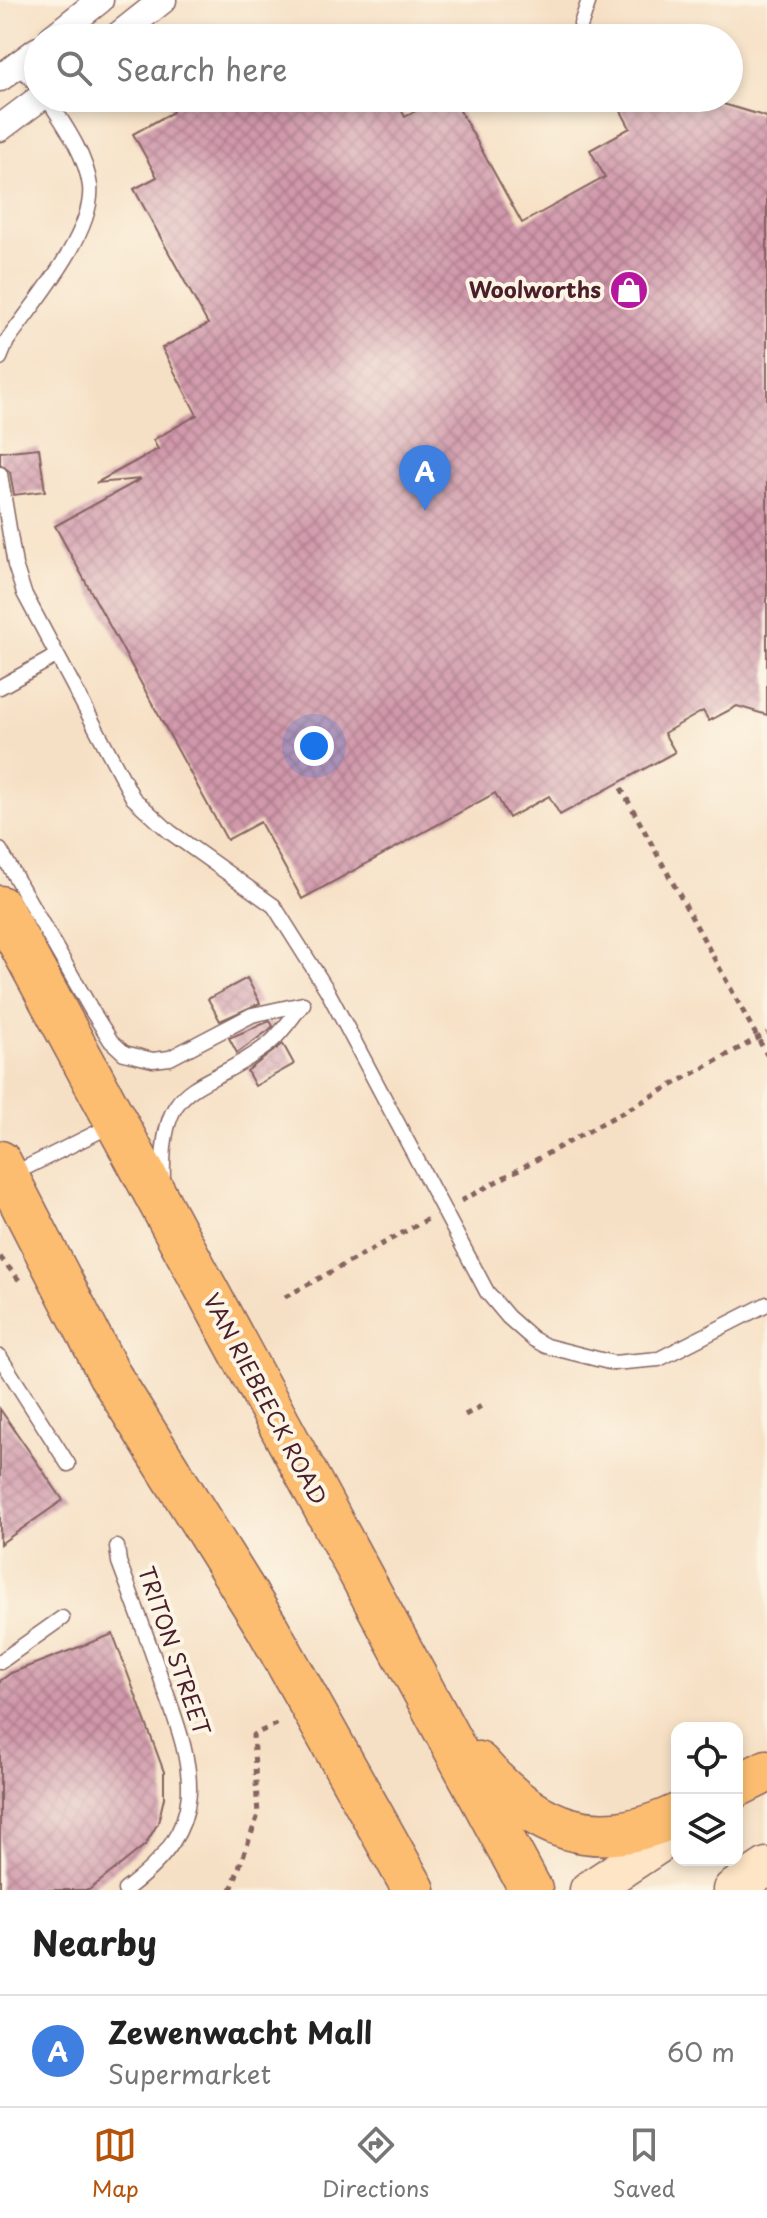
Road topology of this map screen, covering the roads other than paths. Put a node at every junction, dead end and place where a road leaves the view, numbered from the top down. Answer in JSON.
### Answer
{"nodes":[{"id":1,"x":100,"y":0,"type":"edge"},
{"id":2,"x":163,"y":0,"type":"edge"},
{"id":3,"x":589,"y":0,"type":"edge"},
{"id":4,"x":70,"y":24,"type":"edge"},
{"id":5,"x":133,"y":24,"type":"edge"},
{"id":6,"x":581,"y":24,"type":"dead end"},
{"id":7,"x":24,"y":110,"type":"edge"},
{"id":8,"x":54,"y":112,"type":"edge"},
{"id":9,"x":0,"y":128,"type":"edge"},
{"id":10,"x":0,"y":358,"type":"edge"},
{"id":11,"x":0,"y":474,"type":"edge"},
{"id":12,"x":56,"y":656,"type":"junction"},
{"id":13,"x":0,"y":687,"type":"edge"},
{"id":14,"x":0,"y":850,"type":"edge"},
{"id":15,"x":0,"y":907,"type":"edge"},
{"id":16,"x":115,"y":1123,"type":"junction"},
{"id":17,"x":3,"y":1173,"type":"edge"},
{"id":18,"x":164,"y":1210,"type":"junction"},
{"id":19,"x":767,"y":1304,"type":"edge"},
{"id":20,"x":0,"y":1357,"type":"edge"},
{"id":21,"x":68,"y":1464,"type":"dead end"},
{"id":22,"x":117,"y":1547,"type":"dead end"},
{"id":23,"x":62,"y":1618,"type":"dead end"},
{"id":24,"x":0,"y":1662,"type":"edge"},
{"id":25,"x":426,"y":1701,"type":"junction"},
{"id":26,"x":767,"y":1772,"type":"edge"},
{"id":27,"x":743,"y":1783,"type":"edge"},
{"id":28,"x":743,"y":1788,"type":"edge"},
{"id":29,"x":671,"y":1818,"type":"edge"},
{"id":30,"x":671,"y":1836,"type":"edge"},
{"id":31,"x":767,"y":1867,"type":"edge"},
{"id":32,"x":125,"y":1890,"type":"edge"},
{"id":33,"x":414,"y":1890,"type":"edge"},
{"id":34,"x":531,"y":1890,"type":"edge"},
{"id":35,"x":589,"y":1890,"type":"edge"},
{"id":36,"x":732,"y":1890,"type":"edge"}],
"edges":[{"from":1,"to":4,"type":"street"},
{"from":2,"to":5,"type":"street"},
{"from":3,"to":6,"type":"lane"},
{"from":7,"to":9,"type":"street"},
{"from":8,"to":10,"type":"lane"},
{"from":11,"to":12,"type":"lane"},
{"from":12,"to":13,"type":"lane"},
{"from":12,"to":19,"type":"lane"},
{"from":14,"to":18,"type":"lane"},
{"from":15,"to":16,"type":"main road","name":"VAN RIEBEECK ROAD"},
{"from":16,"to":17,"type":"lane"},
{"from":16,"to":18,"type":"main road","name":"VAN RIEBEECK ROAD"},
{"from":17,"to":33,"type":"main road"},
{"from":18,"to":25,"type":"main road","name":"VAN RIEBEECK ROAD"},
{"from":20,"to":21,"type":"lane"},
{"from":22,"to":32,"type":"lane","name":"TRITON STREET"},
{"from":23,"to":24,"type":"lane"},
{"from":25,"to":29,"type":"main road"},
{"from":25,"to":34,"type":"main road","name":"VAN RIEBEECK ROAD"},
{"from":26,"to":27,"type":"main road"},
{"from":26,"to":28,"type":"main road"},
{"from":30,"to":35,"type":"main road"},
{"from":31,"to":36,"type":"main road"}]}
